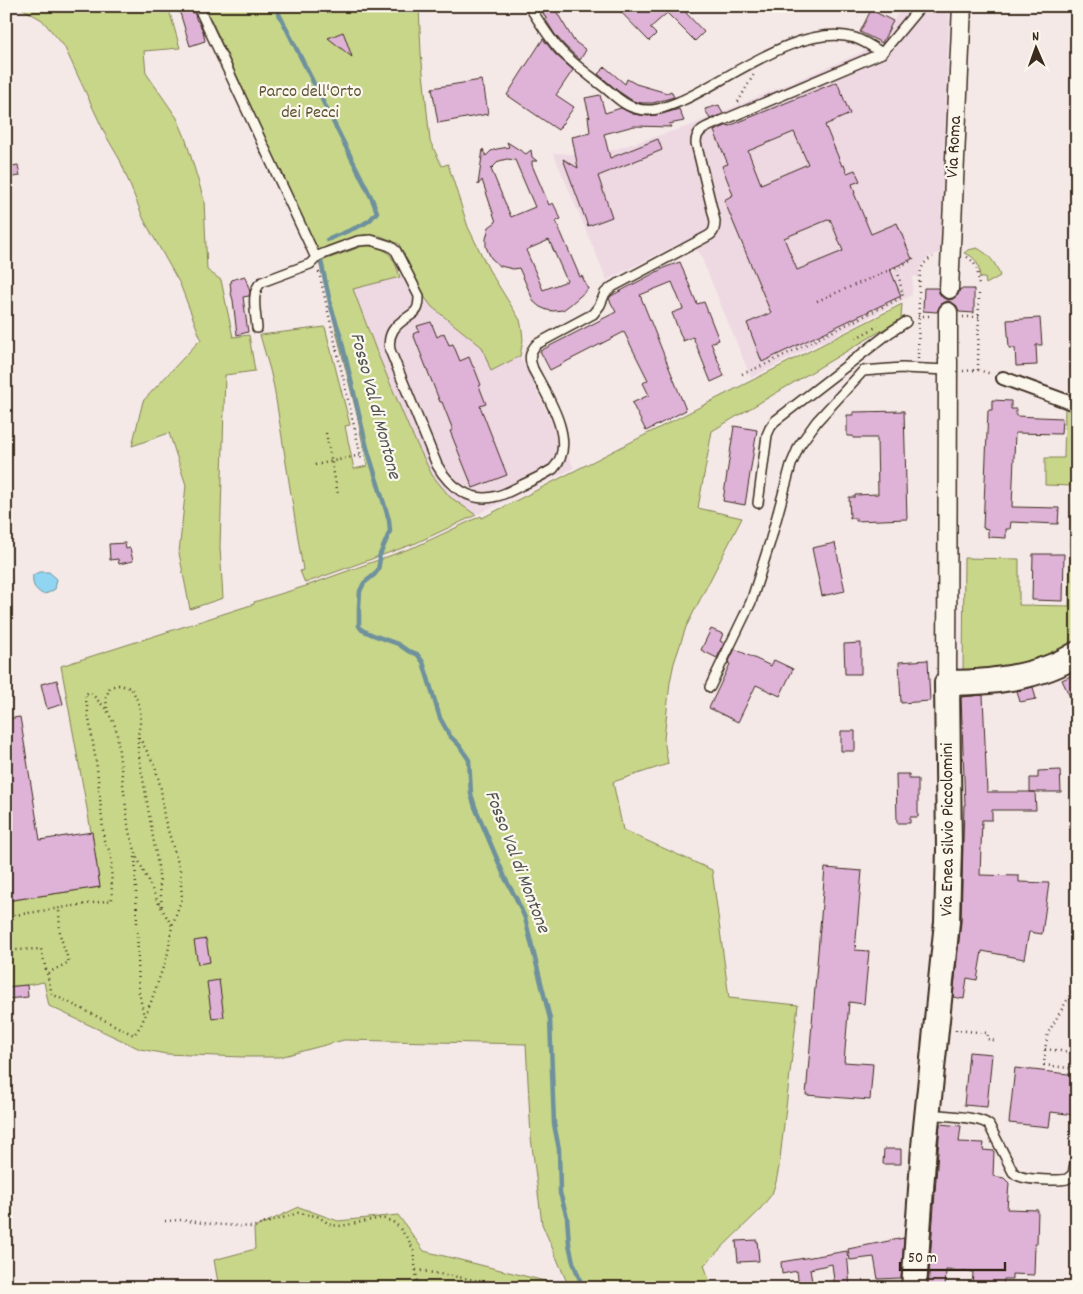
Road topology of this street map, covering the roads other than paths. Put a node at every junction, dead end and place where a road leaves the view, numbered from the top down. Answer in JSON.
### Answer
{"nodes":[{"id":1,"x":198,"y":6,"type":"edge"},
{"id":2,"x":529,"y":6,"type":"edge"},
{"id":3,"x":921,"y":6,"type":"edge"},
{"id":4,"x":962,"y":6,"type":"edge"},
{"id":5,"x":882,"y":52,"type":"junction"},
{"id":6,"x":316,"y":258,"type":"junction"},
{"id":7,"x":949,"y":288,"type":"dead end"},
{"id":8,"x":948,"y":312,"type":"dead end"},
{"id":9,"x":906,"y":322,"type":"dead end"},
{"id":10,"x":257,"y":328,"type":"dead end"},
{"id":11,"x":952,"y":364,"type":"junction"},
{"id":12,"x":1003,"y":378,"type":"dead end"},
{"id":13,"x":1077,"y":405,"type":"edge"},
{"id":14,"x":758,"y":503,"type":"dead end"},
{"id":15,"x":1077,"y":654,"type":"edge"},
{"id":16,"x":947,"y":683,"type":"junction"},
{"id":17,"x":710,"y":687,"type":"dead end"},
{"id":18,"x":928,"y":1114,"type":"junction"},
{"id":19,"x":1077,"y":1153,"type":"edge"},
{"id":20,"x":914,"y":1288,"type":"edge"}],
"edges":[{"from":1,"to":6,"type":"lane"},
{"from":2,"to":5,"type":"lane"},
{"from":3,"to":5,"type":"lane"},
{"from":4,"to":7,"type":"street","name":"Via Roma"},
{"from":5,"to":6,"type":"lane"},
{"from":6,"to":10,"type":"lane"},
{"from":8,"to":11,"type":"street"},
{"from":9,"to":14,"type":"lane"},
{"from":11,"to":16,"type":"street","name":"Via Enea Silvio Piccolomini"},
{"from":11,"to":17,"type":"lane"},
{"from":12,"to":13,"type":"street"},
{"from":15,"to":16,"type":"main road"},
{"from":16,"to":18,"type":"main road","name":"Via Enea Silvio Piccolomini"},
{"from":18,"to":19,"type":"lane"},
{"from":18,"to":20,"type":"main road","name":"Via Enea Silvio Piccolomini"}]}
